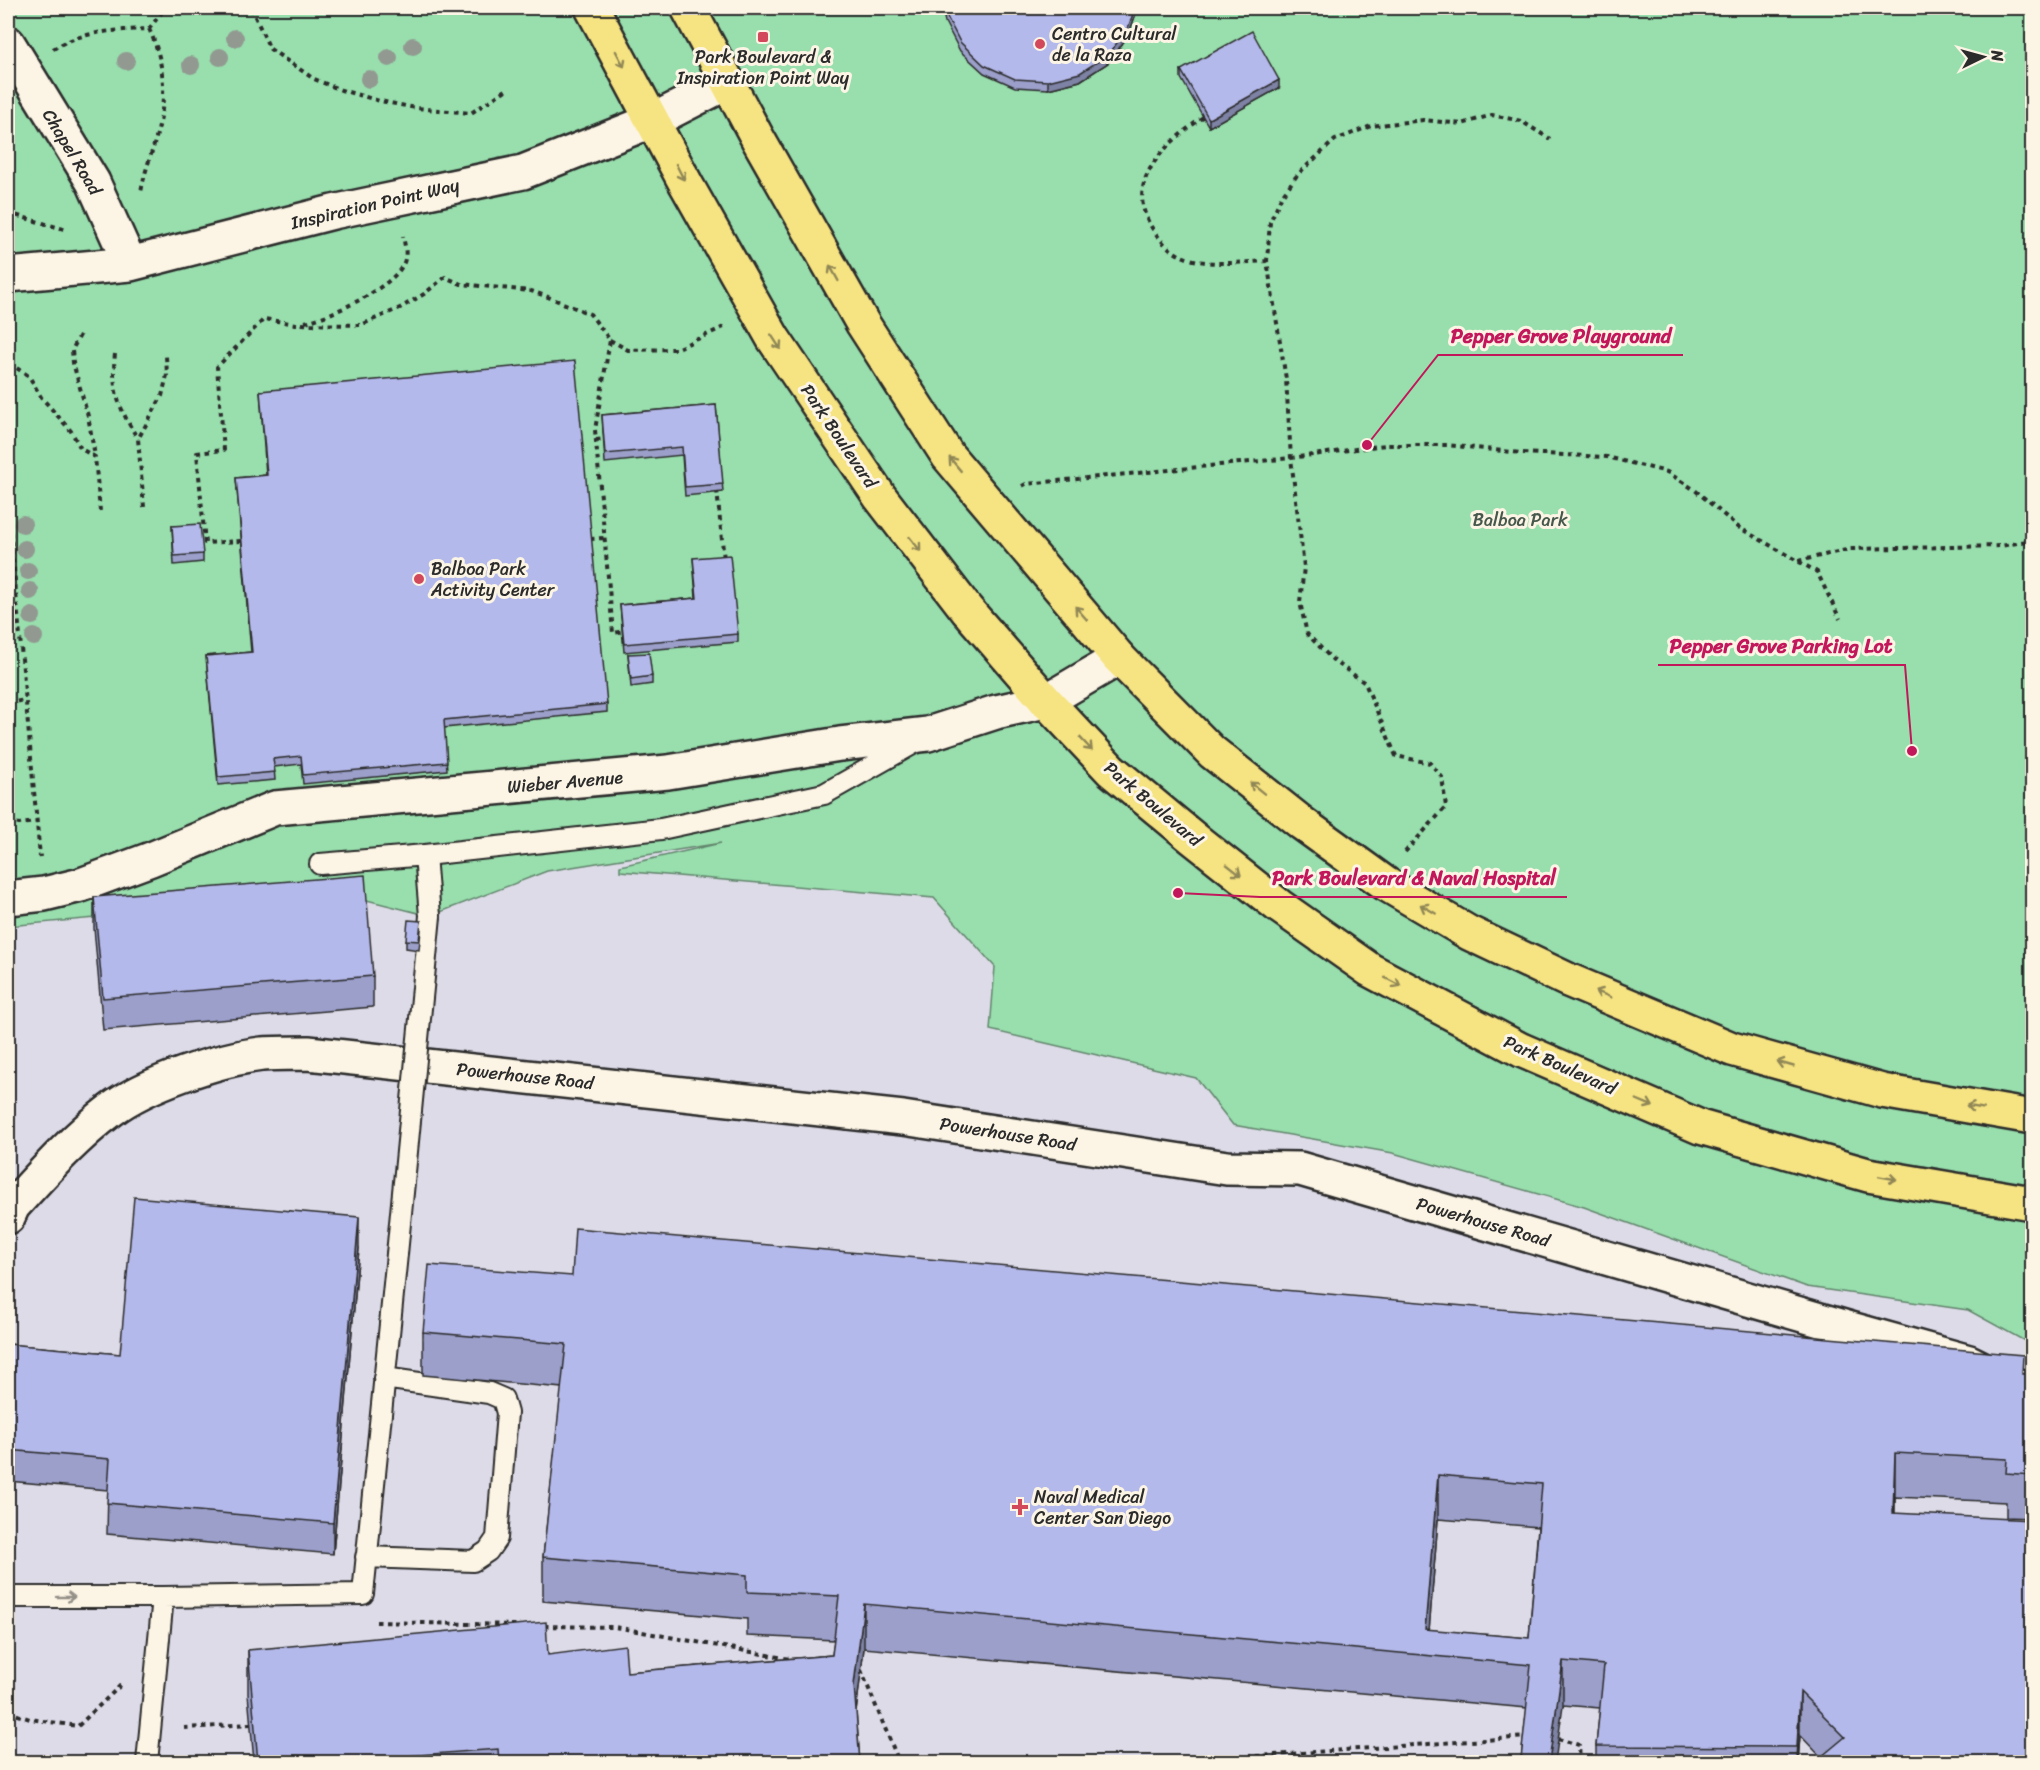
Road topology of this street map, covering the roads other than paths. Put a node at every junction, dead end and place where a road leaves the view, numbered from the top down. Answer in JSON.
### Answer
{"nodes":[{"id":1,"x":592,"y":8,"type":"edge"},
{"id":2,"x":688,"y":8,"type":"edge"},
{"id":3,"x":8,"y":43,"type":"edge"},
{"id":4,"x":728,"y":82,"type":"junction"},
{"id":5,"x":654,"y":120,"type":"junction"},
{"id":6,"x":130,"y":264,"type":"junction"},
{"id":7,"x":8,"y":274,"type":"edge"},
{"id":8,"x":1119,"y":658,"type":"junction"},
{"id":9,"x":1046,"y":701,"type":"junction"},
{"id":10,"x":928,"y":734,"type":"junction"},
{"id":11,"x":425,"y":855,"type":"junction"},
{"id":12,"x":320,"y":864,"type":"dead end"},
{"id":13,"x":8,"y":898,"type":"edge"},
{"id":14,"x":2032,"y":1117,"type":"edge"},
{"id":15,"x":2032,"y":1203,"type":"edge"},
{"id":16,"x":8,"y":1217,"type":"edge"},
{"id":17,"x":384,"y":1378,"type":"junction"},
{"id":18,"x":2032,"y":1393,"type":"edge"},
{"id":19,"x":366,"y":1557,"type":"junction"},
{"id":20,"x":8,"y":1597,"type":"edge"},
{"id":21,"x":163,"y":1597,"type":"junction"},
{"id":22,"x":147,"y":1762,"type":"edge"}],
"edges":[{"from":1,"to":5,"type":"main road","name":"Park Boulevard","one_way":true},
{"from":2,"to":4,"type":"main road"},
{"from":3,"to":6,"type":"street","name":"Chapel Road"},
{"from":4,"to":5,"type":"street","name":"Inspiration Point Way"},
{"from":8,"to":4,"type":"main road","one_way":true},
{"from":5,"to":6,"type":"street","name":"Inspiration Point Way"},
{"from":5,"to":9,"type":"main road","name":"Park Boulevard","one_way":true},
{"from":6,"to":7,"type":"street","name":"Inspiration Point Way"},
{"from":8,"to":9,"type":"street","name":"Wieber Avenue"},
{"from":14,"to":8,"type":"main road","one_way":true},
{"from":9,"to":10,"type":"street","name":"Wieber Avenue"},
{"from":9,"to":15,"type":"main road","name":"Park Boulevard","one_way":true},
{"from":10,"to":11,"type":"lane"},
{"from":10,"to":13,"type":"street","name":"Wieber Avenue"},
{"from":11,"to":12,"type":"lane"},
{"from":11,"to":17,"type":"lane","bridge":true},
{"from":16,"to":18,"type":"street","name":"Powerhouse Road"},
{"from":17,"to":19,"type":"lane"},
{"from":17,"to":19,"type":"lane"},
{"from":19,"to":21,"type":"lane"},
{"from":20,"to":21,"type":"lane","one_way":true},
{"from":21,"to":22,"type":"lane"}]}
